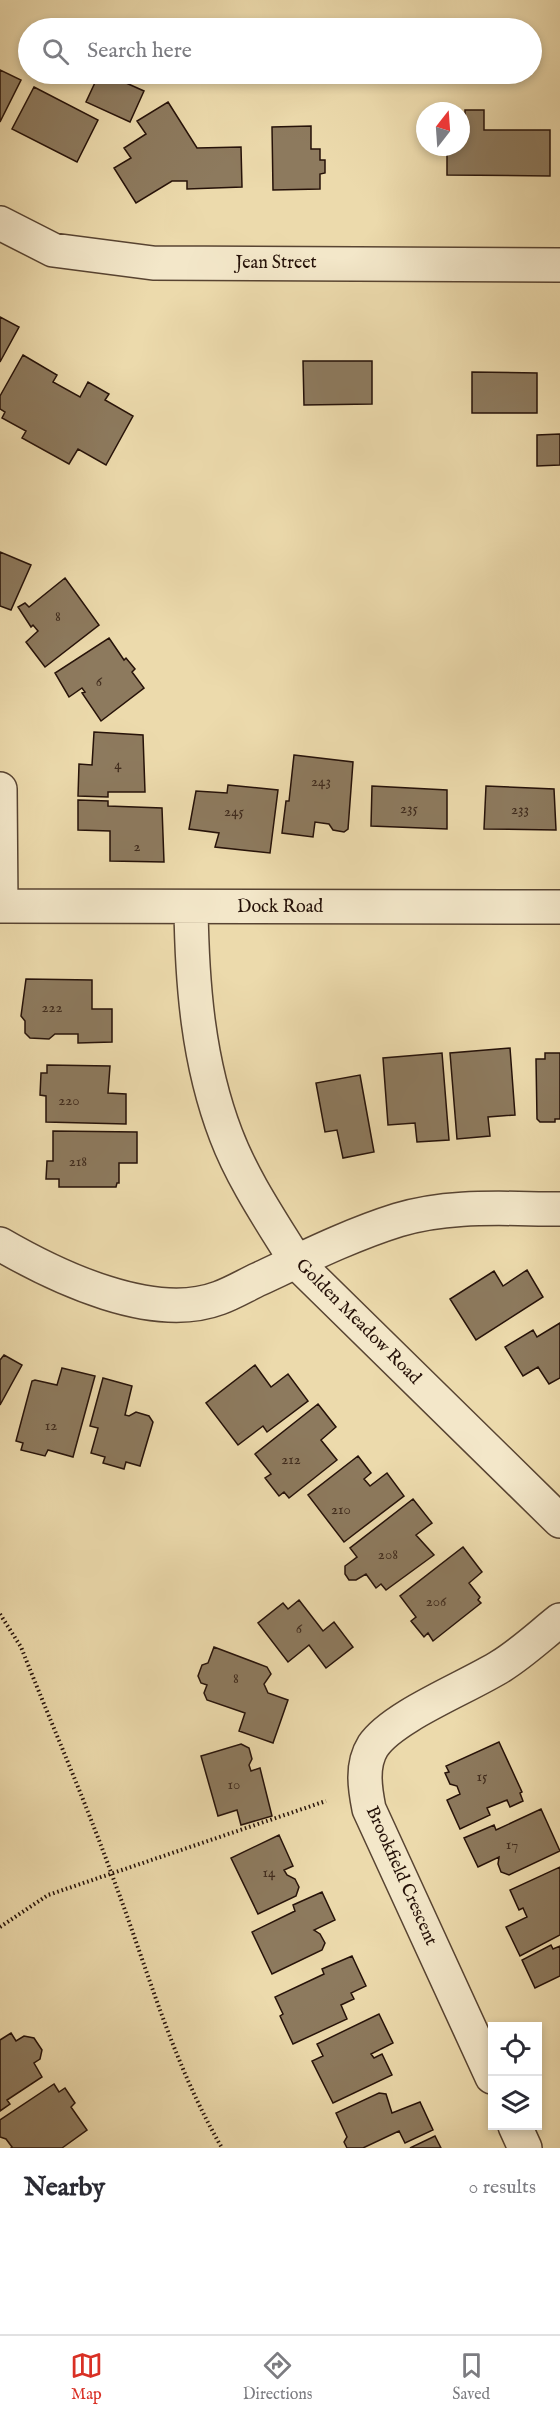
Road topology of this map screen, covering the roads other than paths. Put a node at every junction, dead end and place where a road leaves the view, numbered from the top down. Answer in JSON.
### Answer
{"nodes":[{"id":1,"x":0,"y":223,"type":"edge"},
{"id":2,"x":560,"y":264,"type":"edge"},
{"id":3,"x":0,"y":789,"type":"edge"},
{"id":4,"x":0,"y":906,"type":"edge"},
{"id":5,"x":191,"y":907,"type":"junction"},
{"id":6,"x":560,"y":907,"type":"edge"},
{"id":7,"x":560,"y":1209,"type":"edge"},
{"id":8,"x":0,"y":1244,"type":"edge"},
{"id":9,"x":297,"y":1263,"type":"junction"},
{"id":10,"x":560,"y":1521,"type":"edge"},
{"id":11,"x":560,"y":1620,"type":"edge"},
{"id":12,"x":492,"y":2076,"type":"edge"},
{"id":13,"x":517,"y":2130,"type":"edge"},
{"id":14,"x":525,"y":2148,"type":"edge"}],
"edges":[{"from":1,"to":2,"type":"street","name":"Jean Street"},
{"from":3,"to":4,"type":"street"},
{"from":4,"to":5,"type":"street","name":"Dock Road"},
{"from":5,"to":6,"type":"street","name":"Dock Road"},
{"from":5,"to":9,"type":"street","name":"Golden Meadow Road"},
{"from":7,"to":9,"type":"street"},
{"from":8,"to":9,"type":"street"},
{"from":9,"to":10,"type":"street","name":"Golden Meadow Road"},
{"from":11,"to":12,"type":"street","name":"Brookfield Crescent"},
{"from":13,"to":14,"type":"street"}]}
